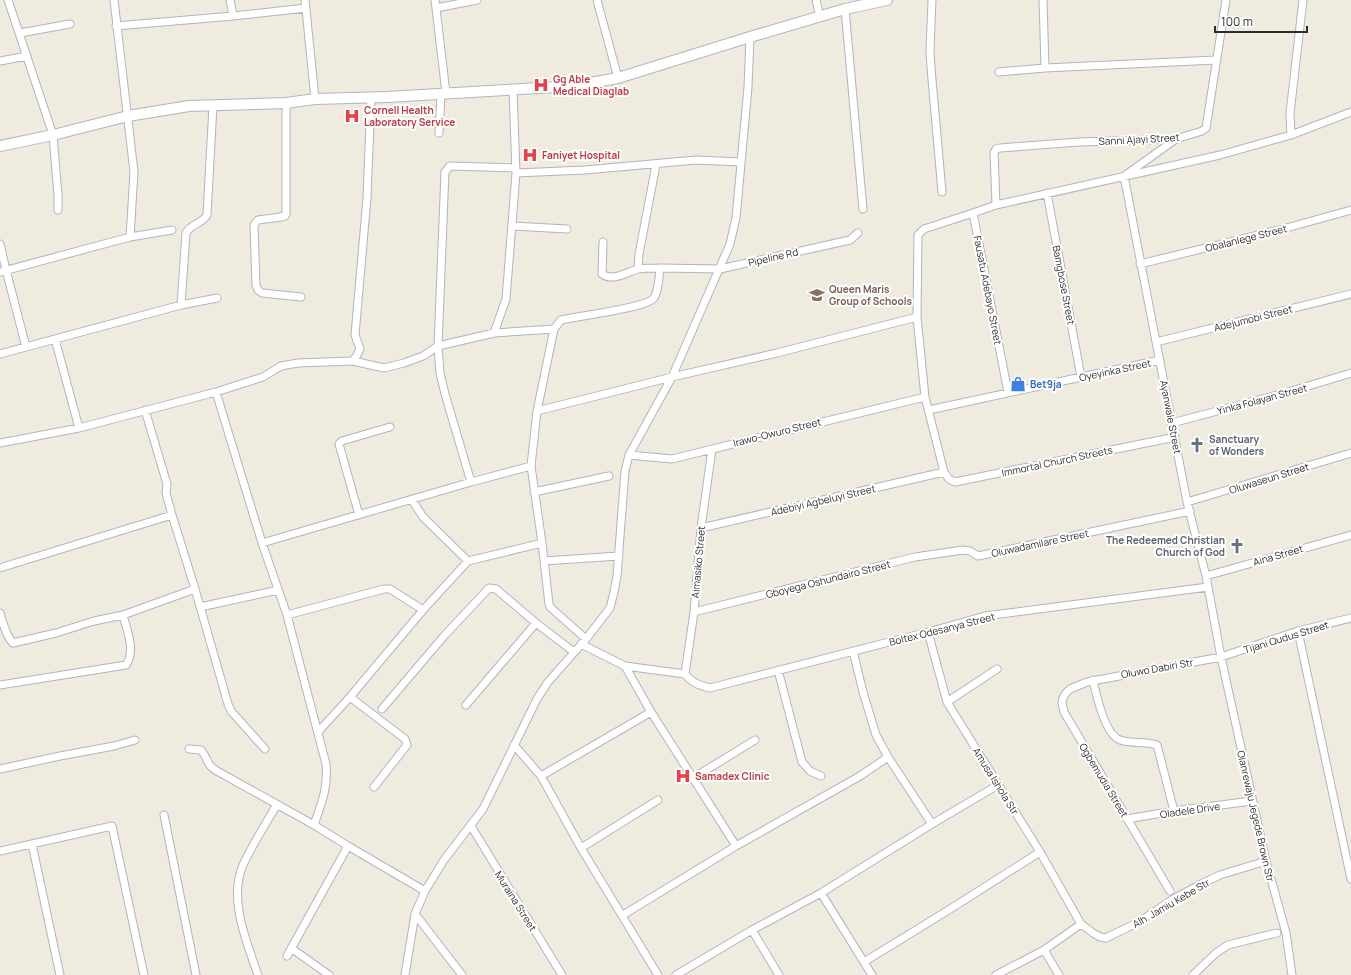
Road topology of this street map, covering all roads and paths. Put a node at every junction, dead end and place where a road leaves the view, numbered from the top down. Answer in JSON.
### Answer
{"nodes":[{"id":1,"x":8,"y":0,"type":"edge"},
{"id":2,"x":114,"y":0,"type":"edge"},
{"id":3,"x":230,"y":0,"type":"edge"},
{"id":4,"x":435,"y":0,"type":"edge"},
{"id":5,"x":477,"y":0,"type":"edge"},
{"id":6,"x":597,"y":0,"type":"edge"},
{"id":7,"x":816,"y":0,"type":"edge"},
{"id":8,"x":887,"y":0,"type":"edge"},
{"id":9,"x":932,"y":0,"type":"edge"},
{"id":10,"x":1043,"y":0,"type":"edge"},
{"id":11,"x":1226,"y":0,"type":"edge"},
{"id":12,"x":1303,"y":0,"type":"edge"},
{"id":13,"x":305,"y":4,"type":"edge"},
{"id":14,"x":436,"y":8,"type":"junction"},
{"id":15,"x":845,"y":9,"type":"junction"},
{"id":16,"x":233,"y":16,"type":"junction"},
{"id":17,"x":820,"y":17,"type":"junction"},
{"id":18,"x":70,"y":24,"type":"dead end"},
{"id":19,"x":116,"y":26,"type":"junction"},
{"id":20,"x":20,"y":33,"type":"junction"},
{"id":21,"x":750,"y":37,"type":"junction"},
{"id":22,"x":27,"y":56,"type":"junction"},
{"id":23,"x":1216,"y":60,"type":"junction"},
{"id":24,"x":0,"y":61,"type":"edge"},
{"id":25,"x":1045,"y":68,"type":"junction"},
{"id":26,"x":999,"y":72,"type":"dead end"},
{"id":27,"x":618,"y":78,"type":"junction"},
{"id":28,"x":513,"y":90,"type":"junction"},
{"id":29,"x":444,"y":94,"type":"junction"},
{"id":30,"x":371,"y":98,"type":"junction"},
{"id":31,"x":315,"y":99,"type":"junction"},
{"id":32,"x":286,"y":103,"type":"junction"},
{"id":33,"x":213,"y":106,"type":"junction"},
{"id":34,"x":1351,"y":112,"type":"edge"},
{"id":35,"x":128,"y":116,"type":"junction"},
{"id":36,"x":439,"y":133,"type":"dead end"},
{"id":37,"x":53,"y":135,"type":"junction"},
{"id":38,"x":1291,"y":135,"type":"junction"},
{"id":39,"x":1176,"y":139,"type":"junction"},
{"id":40,"x":0,"y":146,"type":"edge"},
{"id":41,"x":741,"y":162,"type":"junction"},
{"id":42,"x":656,"y":165,"type":"junction"},
{"id":43,"x":516,"y":170,"type":"junction"},
{"id":44,"x":1124,"y":176,"type":"junction"},
{"id":45,"x":942,"y":192,"type":"dead end"},
{"id":46,"x":1047,"y":193,"type":"junction"},
{"id":47,"x":996,"y":205,"type":"junction"},
{"id":48,"x":58,"y":210,"type":"dead end"},
{"id":49,"x":863,"y":210,"type":"dead end"},
{"id":50,"x":1351,"y":210,"type":"edge"},
{"id":51,"x":973,"y":213,"type":"junction"},
{"id":52,"x":512,"y":226,"type":"junction"},
{"id":53,"x":567,"y":229,"type":"dead end"},
{"id":54,"x":172,"y":230,"type":"dead end"},
{"id":55,"x":858,"y":233,"type":"dead end"},
{"id":56,"x":130,"y":237,"type":"junction"},
{"id":57,"x":603,"y":242,"type":"dead end"},
{"id":58,"x":0,"y":244,"type":"edge"},
{"id":59,"x":1140,"y":264,"type":"junction"},
{"id":60,"x":660,"y":268,"type":"junction"},
{"id":61,"x":638,"y":269,"type":"junction"},
{"id":62,"x":720,"y":269,"type":"junction"},
{"id":63,"x":3,"y":271,"type":"edge"},
{"id":64,"x":1351,"y":294,"type":"edge"},
{"id":65,"x":301,"y":297,"type":"dead end"},
{"id":66,"x":217,"y":298,"type":"dead end"},
{"id":67,"x":181,"y":305,"type":"junction"},
{"id":68,"x":917,"y":317,"type":"junction"},
{"id":69,"x":554,"y":328,"type":"junction"},
{"id":70,"x":494,"y":333,"type":"junction"},
{"id":71,"x":55,"y":339,"type":"junction"},
{"id":72,"x":1156,"y":342,"type":"junction"},
{"id":73,"x":438,"y":346,"type":"junction"},
{"id":74,"x":26,"y":347,"type":"junction"},
{"id":75,"x":0,"y":354,"type":"edge"},
{"id":76,"x":1160,"y":360,"type":"junction"},
{"id":77,"x":353,"y":361,"type":"junction"},
{"id":78,"x":1351,"y":373,"type":"edge"},
{"id":79,"x":672,"y":377,"type":"junction"},
{"id":80,"x":1081,"y":377,"type":"junction"},
{"id":81,"x":216,"y":392,"type":"junction"},
{"id":82,"x":1008,"y":392,"type":"junction"},
{"id":83,"x":925,"y":397,"type":"junction"},
{"id":84,"x":145,"y":410,"type":"junction"},
{"id":85,"x":929,"y":410,"type":"junction"},
{"id":86,"x":537,"y":411,"type":"junction"},
{"id":87,"x":1172,"y":423,"type":"junction"},
{"id":88,"x":390,"y":427,"type":"dead end"},
{"id":89,"x":79,"y":428,"type":"junction"},
{"id":90,"x":1174,"y":437,"type":"junction"},
{"id":91,"x":0,"y":443,"type":"edge"},
{"id":92,"x":712,"y":449,"type":"junction"},
{"id":93,"x":1351,"y":453,"type":"edge"},
{"id":94,"x":629,"y":455,"type":"junction"},
{"id":95,"x":531,"y":466,"type":"junction"},
{"id":96,"x":944,"y":472,"type":"junction"},
{"id":97,"x":609,"y":476,"type":"dead end"},
{"id":98,"x":471,"y":482,"type":"junction"},
{"id":99,"x":534,"y":492,"type":"junction"},
{"id":100,"x":412,"y":500,"type":"junction"},
{"id":101,"x":1188,"y":502,"type":"junction"},
{"id":102,"x":1190,"y":511,"type":"junction"},
{"id":103,"x":172,"y":515,"type":"junction"},
{"id":104,"x":359,"y":515,"type":"junction"},
{"id":105,"x":701,"y":528,"type":"junction"},
{"id":106,"x":1351,"y":535,"type":"edge"},
{"id":107,"x":542,"y":542,"type":"junction"},
{"id":108,"x":262,"y":544,"type":"junction"},
{"id":109,"x":963,"y":550,"type":"joint"},
{"id":110,"x":618,"y":556,"type":"junction"},
{"id":111,"x":468,"y":561,"type":"junction"},
{"id":112,"x":544,"y":561,"type":"junction"},
{"id":113,"x":0,"y":568,"type":"edge"},
{"id":114,"x":1206,"y":576,"type":"junction"},
{"id":115,"x":1208,"y":587,"type":"junction"},
{"id":116,"x":195,"y":589,"type":"junction"},
{"id":117,"x":278,"y":590,"type":"junction"},
{"id":118,"x":200,"y":606,"type":"junction"},
{"id":119,"x":423,"y":610,"type":"junction"},
{"id":120,"x":694,"y":612,"type":"junction"},
{"id":121,"x":0,"y":613,"type":"edge"},
{"id":122,"x":287,"y":614,"type":"junction"},
{"id":123,"x":123,"y":616,"type":"junction"},
{"id":124,"x":1351,"y":618,"type":"edge"},
{"id":125,"x":536,"y":623,"type":"junction"},
{"id":126,"x":1298,"y":631,"type":"junction"},
{"id":127,"x":928,"y":632,"type":"junction"},
{"id":128,"x":583,"y":642,"type":"junction"},
{"id":129,"x":853,"y":651,"type":"junction"},
{"id":130,"x":574,"y":652,"type":"junction"},
{"id":131,"x":1221,"y":657,"type":"junction"},
{"id":132,"x":625,"y":666,"type":"junction"},
{"id":133,"x":997,"y":669,"type":"dead end"},
{"id":134,"x":778,"y":670,"type":"junction"},
{"id":135,"x":685,"y":674,"type":"junction"},
{"id":136,"x":1092,"y":680,"type":"junction"},
{"id":137,"x":0,"y":685,"type":"edge"},
{"id":138,"x":350,"y":697,"type":"junction"},
{"id":139,"x":947,"y":702,"type":"junction"},
{"id":140,"x":466,"y":705,"type":"dead end"},
{"id":141,"x":382,"y":709,"type":"dead end"},
{"id":142,"x":651,"y":712,"type":"junction"},
{"id":143,"x":318,"y":732,"type":"junction"},
{"id":144,"x":135,"y":740,"type":"dead end"},
{"id":145,"x":755,"y":740,"type":"dead end"},
{"id":146,"x":514,"y":745,"type":"junction"},
{"id":147,"x":189,"y":749,"type":"dead end"},
{"id":148,"x":265,"y":749,"type":"dead end"},
{"id":149,"x":888,"y":757,"type":"junction"},
{"id":150,"x":0,"y":769,"type":"edge"},
{"id":151,"x":541,"y":776,"type":"junction"},
{"id":152,"x":821,"y":776,"type":"dead end"},
{"id":153,"x":694,"y":778,"type":"junction"},
{"id":154,"x":998,"y":785,"type":"junction"},
{"id":155,"x":374,"y":787,"type":"dead end"},
{"id":156,"x":658,"y":800,"type":"dead end"},
{"id":157,"x":1252,"y":801,"type":"junction"},
{"id":158,"x":277,"y":804,"type":"junction"},
{"id":159,"x":1174,"y":811,"type":"junction"},
{"id":160,"x":164,"y":815,"type":"dead end"},
{"id":161,"x":1127,"y":819,"type":"junction"},
{"id":162,"x":932,"y":824,"type":"junction"},
{"id":163,"x":314,"y":825,"type":"junction"},
{"id":164,"x":471,"y":826,"type":"junction"},
{"id":165,"x":32,"y":844,"type":"junction"},
{"id":166,"x":348,"y":846,"type":"junction"},
{"id":167,"x":736,"y":846,"type":"junction"},
{"id":168,"x":581,"y":848,"type":"junction"},
{"id":169,"x":0,"y":851,"type":"edge"},
{"id":170,"x":1040,"y":852,"type":"junction"},
{"id":171,"x":1266,"y":861,"type":"junction"},
{"id":172,"x":1351,"y":879,"type":"edge"},
{"id":173,"x":425,"y":891,"type":"junction"},
{"id":174,"x":1170,"y":891,"type":"dead end"},
{"id":175,"x":821,"y":893,"type":"junction"},
{"id":176,"x":415,"y":914,"type":"junction"},
{"id":177,"x":623,"y":915,"type":"junction"},
{"id":178,"x":1081,"y":924,"type":"junction"},
{"id":179,"x":752,"y":930,"type":"junction"},
{"id":180,"x":1277,"y":933,"type":"dead end"},
{"id":181,"x":291,"y":948,"type":"junction"},
{"id":182,"x":1044,"y":950,"type":"junction"},
{"id":183,"x":287,"y":956,"type":"dead end"},
{"id":184,"x":864,"y":962,"type":"junction"},
{"id":185,"x":60,"y":975,"type":"edge"},
{"id":186,"x":144,"y":975,"type":"edge"},
{"id":187,"x":196,"y":975,"type":"edge"},
{"id":188,"x":258,"y":975,"type":"edge"},
{"id":189,"x":329,"y":975,"type":"edge"},
{"id":190,"x":406,"y":975,"type":"edge"},
{"id":191,"x":462,"y":975,"type":"edge"},
{"id":192,"x":562,"y":975,"type":"edge"},
{"id":193,"x":658,"y":975,"type":"edge"},
{"id":194,"x":676,"y":975,"type":"edge"},
{"id":195,"x":779,"y":975,"type":"edge"},
{"id":196,"x":872,"y":975,"type":"edge"},
{"id":197,"x":996,"y":975,"type":"edge"},
{"id":198,"x":1059,"y":975,"type":"edge"},
{"id":199,"x":1193,"y":975,"type":"edge"},
{"id":200,"x":1292,"y":975,"type":"edge"}],
"edges":[{"from":1,"to":20,"type":"street"},
{"from":2,"to":19,"type":"street"},
{"from":3,"to":16,"type":"street"},
{"from":4,"to":14,"type":"street"},
{"from":5,"to":14,"type":"street"},
{"from":6,"to":27,"type":"street"},
{"from":7,"to":17,"type":"street"},
{"from":8,"to":15,"type":"main road"},
{"from":9,"to":45,"type":"street"},
{"from":10,"to":25,"type":"street"},
{"from":11,"to":23,"type":"street","name":"Sanni Ajayi Street"},
{"from":12,"to":38,"type":"street"},
{"from":13,"to":16,"type":"street"},
{"from":13,"to":31,"type":"street"},
{"from":14,"to":29,"type":"street"},
{"from":15,"to":17,"type":"main road"},
{"from":15,"to":49,"type":"street"},
{"from":16,"to":19,"type":"street"},
{"from":17,"to":21,"type":"main road"},
{"from":18,"to":20,"type":"street"},
{"from":19,"to":35,"type":"street"},
{"from":20,"to":22,"type":"street"},
{"from":21,"to":27,"type":"main road"},
{"from":21,"to":41,"type":"street"},
{"from":22,"to":24,"type":"street"},
{"from":22,"to":37,"type":"street"},
{"from":23,"to":25,"type":"street"},
{"from":23,"to":39,"type":"street","name":"Sanni Ajayi Street"},
{"from":25,"to":26,"type":"street"},
{"from":27,"to":28,"type":"main road"},
{"from":28,"to":29,"type":"main road"},
{"from":28,"to":43,"type":"street"},
{"from":29,"to":30,"type":"main road"},
{"from":29,"to":36,"type":"street"},
{"from":30,"to":31,"type":"main road"},
{"from":30,"to":77,"type":"street"},
{"from":31,"to":32,"type":"main road"},
{"from":32,"to":33,"type":"main road"},
{"from":32,"to":65,"type":"street"},
{"from":33,"to":35,"type":"main road"},
{"from":33,"to":67,"type":"street"},
{"from":34,"to":38,"type":"street"},
{"from":35,"to":37,"type":"main road"},
{"from":35,"to":56,"type":"street"},
{"from":37,"to":40,"type":"main road"},
{"from":37,"to":48,"type":"street"},
{"from":38,"to":44,"type":"street"},
{"from":39,"to":44,"type":"street"},
{"from":39,"to":47,"type":"street","name":"Sanni Ajayi Street"},
{"from":41,"to":42,"type":"street"},
{"from":41,"to":62,"type":"street"},
{"from":42,"to":43,"type":"street"},
{"from":42,"to":61,"type":"street"},
{"from":43,"to":52,"type":"street"},
{"from":43,"to":73,"type":"street"},
{"from":44,"to":46,"type":"street"},
{"from":44,"to":59,"type":"street","name":"Ayanwale Street"},
{"from":46,"to":47,"type":"street"},
{"from":46,"to":80,"type":"street","name":"Bamgbose Street"},
{"from":47,"to":51,"type":"street"},
{"from":50,"to":59,"type":"street","name":"Obalanlege Street"},
{"from":51,"to":68,"type":"street"},
{"from":51,"to":82,"type":"street","name":"Fausatu Adebayo Street"},
{"from":52,"to":53,"type":"street"},
{"from":52,"to":70,"type":"street"},
{"from":54,"to":56,"type":"street"},
{"from":55,"to":62,"type":"street","name":"Pipeline Rd"},
{"from":56,"to":63,"type":"street"},
{"from":57,"to":61,"type":"street","name":"Pipeline Rd"},
{"from":58,"to":63,"type":"street"},
{"from":59,"to":72,"type":"street","name":"Ayanwale Street"},
{"from":60,"to":61,"type":"street","name":"Pipeline Rd"},
{"from":60,"to":62,"type":"street","name":"Pipeline Rd"},
{"from":60,"to":69,"type":"street"},
{"from":62,"to":79,"type":"street"},
{"from":63,"to":74,"type":"street"},
{"from":64,"to":72,"type":"street","name":"Adejumobi Street"},
{"from":66,"to":67,"type":"street"},
{"from":67,"to":71,"type":"street"},
{"from":68,"to":79,"type":"street"},
{"from":68,"to":83,"type":"street"},
{"from":69,"to":70,"type":"street"},
{"from":69,"to":86,"type":"street"},
{"from":70,"to":73,"type":"street"},
{"from":71,"to":74,"type":"street"},
{"from":71,"to":89,"type":"street"},
{"from":72,"to":76,"type":"street","name":"Ayanwale Street"},
{"from":73,"to":77,"type":"street"},
{"from":73,"to":98,"type":"street"},
{"from":74,"to":75,"type":"street"},
{"from":76,"to":80,"type":"street","name":"Oyeyinka Street"},
{"from":76,"to":87,"type":"street","name":"Ayanwale Street"},
{"from":77,"to":81,"type":"street"},
{"from":78,"to":87,"type":"street","name":"Yinka Folayan Street"},
{"from":79,"to":86,"type":"street"},
{"from":79,"to":94,"type":"street"},
{"from":80,"to":82,"type":"street","name":"Oyeyinka Street"},
{"from":81,"to":84,"type":"street"},
{"from":81,"to":108,"type":"street"},
{"from":82,"to":85,"type":"street","name":"Oyeyinka Street"},
{"from":83,"to":85,"type":"street"},
{"from":83,"to":92,"type":"street","name":"Irawo-Owuro Street"},
{"from":84,"to":89,"type":"street"},
{"from":84,"to":103,"type":"street"},
{"from":85,"to":96,"type":"street"},
{"from":86,"to":95,"type":"street"},
{"from":87,"to":90,"type":"street","name":"Ayanwale Street"},
{"from":88,"to":104,"type":"street"},
{"from":89,"to":91,"type":"street"},
{"from":90,"to":96,"type":"street","name":"Immortal Church Streets"},
{"from":90,"to":101,"type":"street","name":"Ayanwale Street"},
{"from":92,"to":94,"type":"street","name":"Irawo-Owuro Street"},
{"from":92,"to":105,"type":"street","name":"Aimasiko Street"},
{"from":93,"to":101,"type":"street","name":"Oluwaseun Street"},
{"from":94,"to":110,"type":"street"},
{"from":95,"to":98,"type":"street"},
{"from":95,"to":99,"type":"street"},
{"from":96,"to":105,"type":"street","name":"Adebiyi Agbeluyi Street"},
{"from":97,"to":99,"type":"street"},
{"from":98,"to":100,"type":"street"},
{"from":99,"to":107,"type":"street"},
{"from":100,"to":104,"type":"street"},
{"from":100,"to":111,"type":"street"},
{"from":101,"to":102,"type":"street","name":"Ayanwale Street"},
{"from":102,"to":109,"type":"street","name":"Oluwadamilare Street"},
{"from":102,"to":114,"type":"street","name":"Ayanwale Street"},
{"from":103,"to":113,"type":"street"},
{"from":103,"to":116,"type":"street"},
{"from":104,"to":108,"type":"street"},
{"from":105,"to":120,"type":"street","name":"Aimasiko Street"},
{"from":106,"to":114,"type":"street","name":"Aina Street"},
{"from":107,"to":111,"type":"street"},
{"from":107,"to":112,"type":"street"},
{"from":108,"to":117,"type":"street"},
{"from":109,"to":120,"type":"street","name":"Gboyega Oshundairo Street"},
{"from":110,"to":112,"type":"street"},
{"from":110,"to":128,"type":"street"},
{"from":111,"to":119,"type":"street"},
{"from":112,"to":128,"type":"street"},
{"from":114,"to":115,"type":"street","name":"Ayanwale Street"},
{"from":115,"to":127,"type":"street","name":"Boltex Odesanya Street"},
{"from":115,"to":131,"type":"street","name":"Ayanwale Street"},
{"from":116,"to":118,"type":"street"},
{"from":116,"to":123,"type":"street"},
{"from":117,"to":118,"type":"street"},
{"from":117,"to":122,"type":"street"},
{"from":118,"to":148,"type":"street"},
{"from":119,"to":122,"type":"street"},
{"from":119,"to":138,"type":"street"},
{"from":120,"to":135,"type":"street","name":"Aimasiko Street"},
{"from":121,"to":123,"type":"street"},
{"from":122,"to":143,"type":"street"},
{"from":123,"to":137,"type":"street"},
{"from":124,"to":126,"type":"street","name":"Tijani Qudus Street"},
{"from":125,"to":130,"type":"street"},
{"from":125,"to":140,"type":"street"},
{"from":125,"to":141,"type":"street"},
{"from":126,"to":131,"type":"street","name":"Tijani Qudus Street"},
{"from":126,"to":172,"type":"street"},
{"from":127,"to":129,"type":"street","name":"Boltex Odesanya Street"},
{"from":127,"to":139,"type":"street","name":"Amusa Ishola Str"},
{"from":128,"to":130,"type":"street"},
{"from":128,"to":132,"type":"street"},
{"from":129,"to":134,"type":"street","name":"Boltex Odesanya Street"},
{"from":129,"to":149,"type":"street"},
{"from":130,"to":146,"type":"street"},
{"from":131,"to":136,"type":"street","name":"Oluwo Dabiri Str"},
{"from":131,"to":157,"type":"street","name":"Olanrewaju Jegede Brown Str"},
{"from":132,"to":135,"type":"street"},
{"from":132,"to":142,"type":"street"},
{"from":133,"to":139,"type":"street"},
{"from":134,"to":135,"type":"street","name":"Boltex Odesanya Street"},
{"from":134,"to":152,"type":"street"},
{"from":136,"to":159,"type":"street"},
{"from":136,"to":161,"type":"street","name":"Ogbemudia Street"},
{"from":138,"to":143,"type":"street"},
{"from":138,"to":155,"type":"street"},
{"from":139,"to":154,"type":"street","name":"Amusa Ishola Str"},
{"from":142,"to":151,"type":"street"},
{"from":142,"to":153,"type":"street"},
{"from":143,"to":163,"type":"street"},
{"from":144,"to":150,"type":"street"},
{"from":145,"to":153,"type":"street"},
{"from":146,"to":151,"type":"street"},
{"from":146,"to":164,"type":"street"},
{"from":147,"to":158,"type":"street"},
{"from":149,"to":162,"type":"street"},
{"from":149,"to":167,"type":"street"},
{"from":151,"to":168,"type":"street"},
{"from":153,"to":167,"type":"street"},
{"from":154,"to":162,"type":"street"},
{"from":154,"to":170,"type":"street","name":"Amusa Ishola Str"},
{"from":156,"to":168,"type":"street"},
{"from":157,"to":159,"type":"street","name":"Oladele Drive"},
{"from":157,"to":171,"type":"street","name":"Olanrewaju Jegede Brown Str"},
{"from":158,"to":163,"type":"street"},
{"from":158,"to":188,"type":"street"},
{"from":159,"to":161,"type":"street","name":"Oladele Drive"},
{"from":160,"to":187,"type":"street"},
{"from":161,"to":174,"type":"street","name":"Ogbemudia Street"},
{"from":162,"to":175,"type":"street"},
{"from":163,"to":166,"type":"street"},
{"from":164,"to":173,"type":"street"},
{"from":164,"to":192,"type":"street","name":"Muraina Street"},
{"from":165,"to":169,"type":"street"},
{"from":165,"to":185,"type":"street"},
{"from":165,"to":186,"type":"street"},
{"from":166,"to":173,"type":"street"},
{"from":166,"to":181,"type":"street"},
{"from":167,"to":177,"type":"street"},
{"from":168,"to":177,"type":"street"},
{"from":170,"to":178,"type":"street","name":"Amusa Ishola Str"},
{"from":170,"to":184,"type":"street"},
{"from":171,"to":178,"type":"street","name":"Alh. Jamiu Kebe Str"},
{"from":171,"to":200,"type":"street","name":"Olanrewaju Jegede Brown Str"},
{"from":173,"to":176,"type":"street"},
{"from":175,"to":179,"type":"street"},
{"from":175,"to":184,"type":"street"},
{"from":176,"to":190,"type":"street"},
{"from":176,"to":191,"type":"street"},
{"from":177,"to":193,"type":"street"},
{"from":178,"to":182,"type":"street"},
{"from":179,"to":194,"type":"street"},
{"from":179,"to":195,"type":"street"},
{"from":180,"to":199,"type":"street"},
{"from":181,"to":183,"type":"street"},
{"from":181,"to":189,"type":"street"},
{"from":182,"to":197,"type":"street"},
{"from":182,"to":198,"type":"street"},
{"from":184,"to":196,"type":"street"}]}
